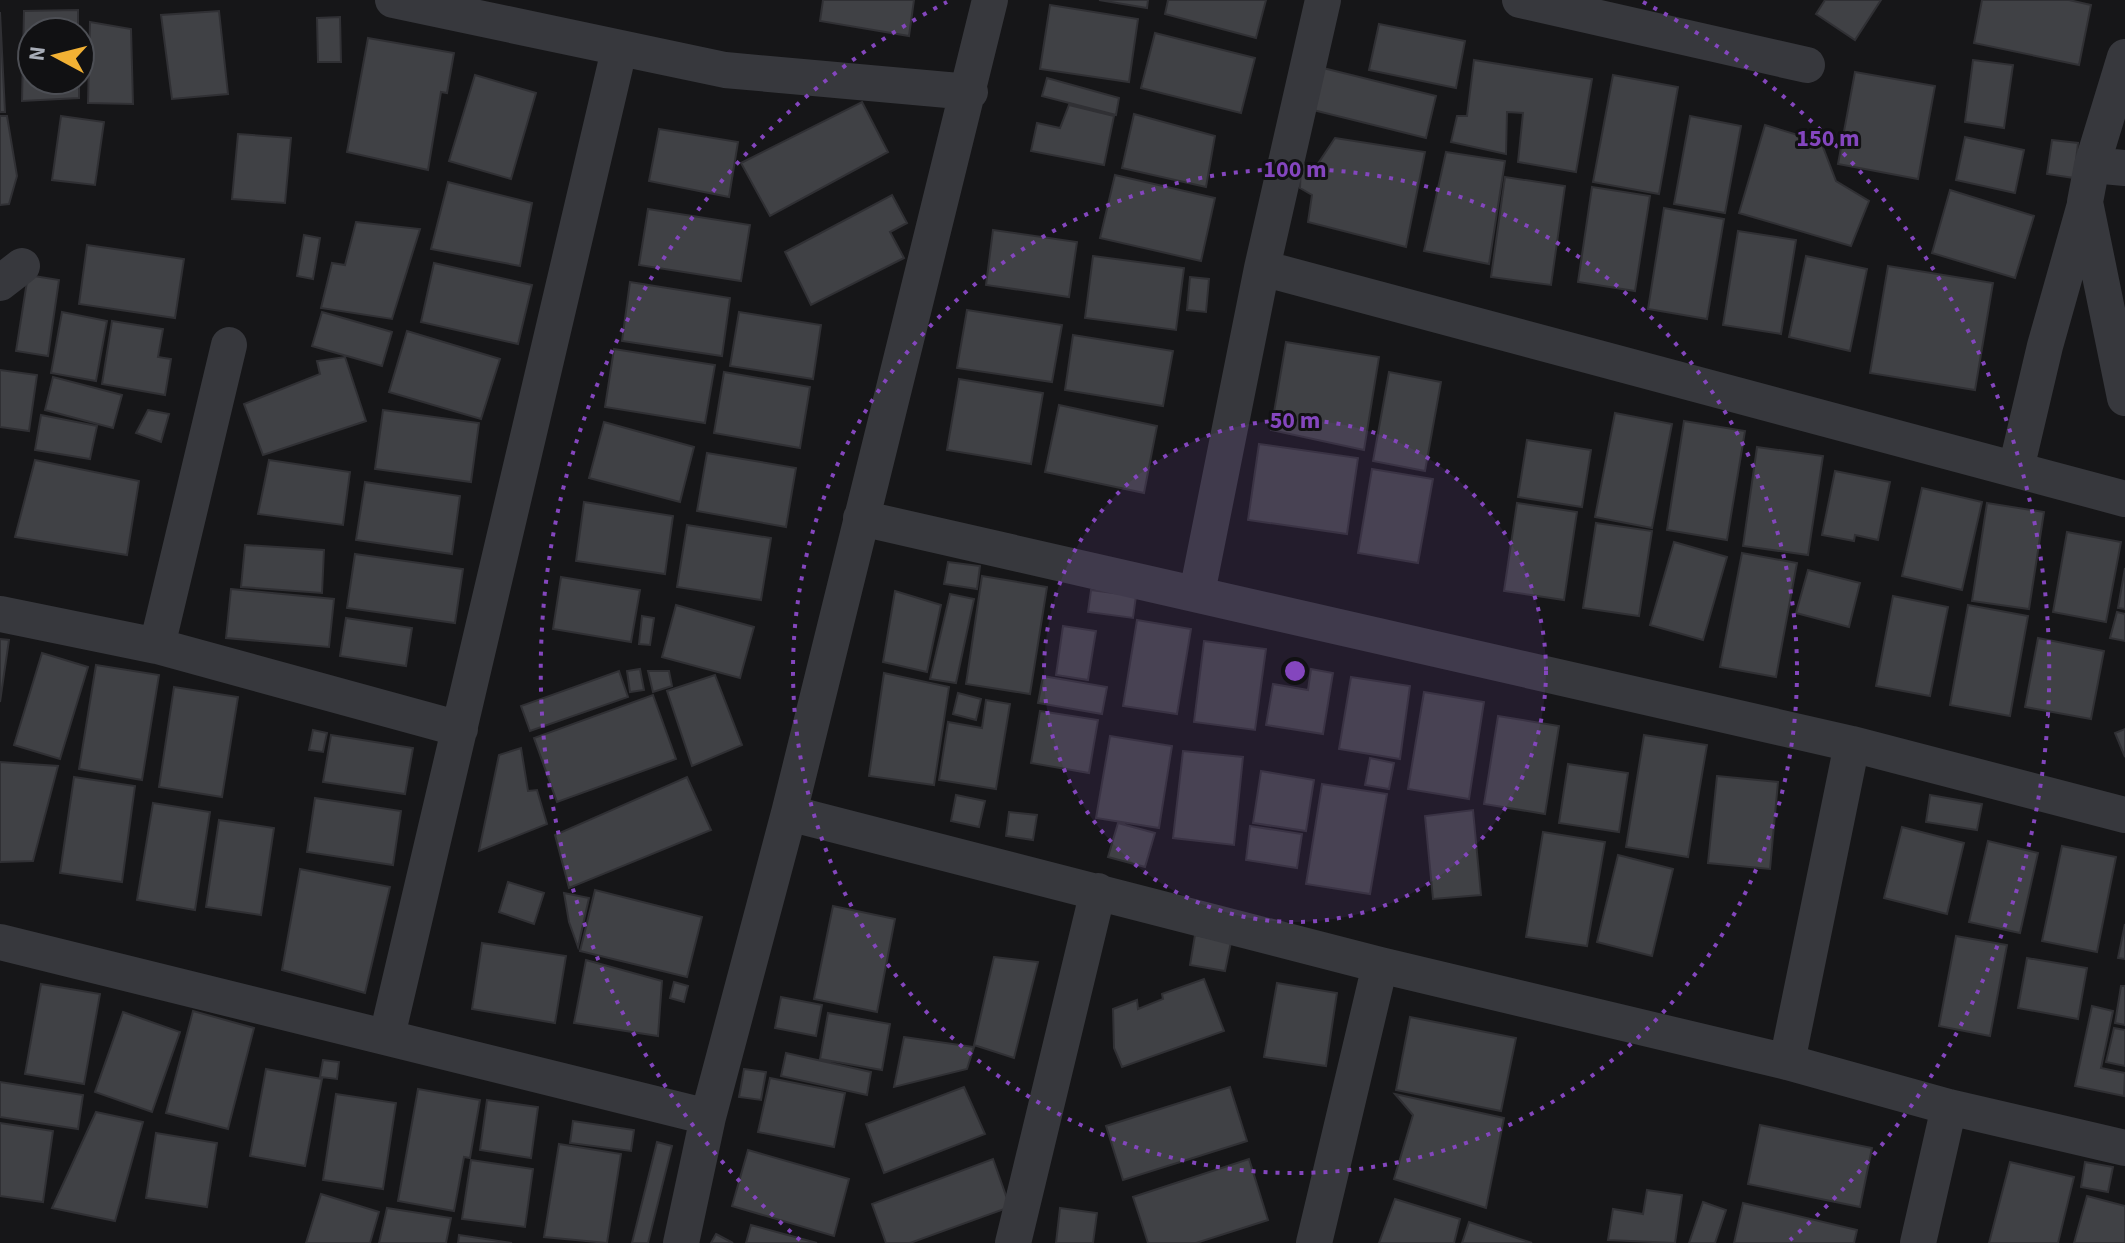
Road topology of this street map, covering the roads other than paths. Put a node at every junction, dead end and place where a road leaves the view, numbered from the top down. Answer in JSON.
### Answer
{"nodes":[{"id":1,"x":393,"y":0,"type":"edge"},
{"id":2,"x":990,"y":0,"type":"edge"},
{"id":3,"x":1323,"y":0,"type":"edge"},
{"id":4,"x":1520,"y":0,"type":"edge"},
{"id":5,"x":619,"y":50,"type":"junction"},
{"id":6,"x":2125,"y":57,"type":"edge"},
{"id":7,"x":1807,"y":65,"type":"dead end"},
{"id":8,"x":970,"y":92,"type":"junction"},
{"id":9,"x":2108,"y":166,"type":"edge"},
{"id":10,"x":2085,"y":202,"type":"junction"},
{"id":11,"x":1262,"y":268,"type":"junction"},
{"id":12,"x":229,"y":345,"type":"dead end"},
{"id":13,"x":2125,"y":398,"type":"edge"},
{"id":14,"x":2016,"y":469,"type":"junction"},
{"id":15,"x":2125,"y":499,"type":"edge"},
{"id":16,"x":861,"y":518,"type":"junction"},
{"id":17,"x":1197,"y":593,"type":"junction"},
{"id":18,"x":0,"y":614,"type":"edge"},
{"id":19,"x":157,"y":646,"type":"junction"},
{"id":20,"x":460,"y":729,"type":"junction"},
{"id":21,"x":1852,"y":744,"type":"junction"},
{"id":22,"x":789,"y":813,"type":"junction"},
{"id":23,"x":2125,"y":815,"type":"edge"},
{"id":24,"x":1098,"y":891,"type":"junction"},
{"id":25,"x":1,"y":945,"type":"edge"},
{"id":26,"x":1380,"y":965,"type":"junction"},
{"id":27,"x":387,"y":1036,"type":"junction"},
{"id":28,"x":1787,"y":1062,"type":"junction"},
{"id":29,"x":1949,"y":1107,"type":"junction"},
{"id":30,"x":708,"y":1117,"type":"junction"},
{"id":31,"x":2125,"y":1148,"type":"edge"},
{"id":32,"x":681,"y":1243,"type":"edge"},
{"id":33,"x":1013,"y":1243,"type":"edge"},
{"id":34,"x":1314,"y":1243,"type":"edge"},
{"id":35,"x":1918,"y":1243,"type":"edge"}],
"edges":[{"from":1,"to":5,"type":"street"},
{"from":2,"to":8,"type":"street"},
{"from":3,"to":11,"type":"street"},
{"from":4,"to":7,"type":"street"},
{"from":5,"to":8,"type":"street"},
{"from":5,"to":20,"type":"street"},
{"from":6,"to":9,"type":"street"},
{"from":8,"to":16,"type":"street"},
{"from":9,"to":10,"type":"street"},
{"from":10,"to":13,"type":"street"},
{"from":10,"to":14,"type":"street"},
{"from":11,"to":14,"type":"street"},
{"from":11,"to":17,"type":"street"},
{"from":12,"to":19,"type":"street"},
{"from":14,"to":15,"type":"street"},
{"from":16,"to":17,"type":"street"},
{"from":16,"to":22,"type":"street"},
{"from":17,"to":21,"type":"street"},
{"from":18,"to":19,"type":"street"},
{"from":19,"to":20,"type":"street"},
{"from":20,"to":27,"type":"street"},
{"from":21,"to":23,"type":"street"},
{"from":21,"to":28,"type":"street"},
{"from":22,"to":24,"type":"street"},
{"from":22,"to":30,"type":"street"},
{"from":24,"to":26,"type":"street"},
{"from":24,"to":33,"type":"street"},
{"from":25,"to":27,"type":"street"},
{"from":26,"to":28,"type":"street"},
{"from":26,"to":34,"type":"street"},
{"from":27,"to":30,"type":"street"},
{"from":28,"to":29,"type":"street"},
{"from":29,"to":31,"type":"street"},
{"from":29,"to":35,"type":"street"},
{"from":30,"to":32,"type":"street"}]}
